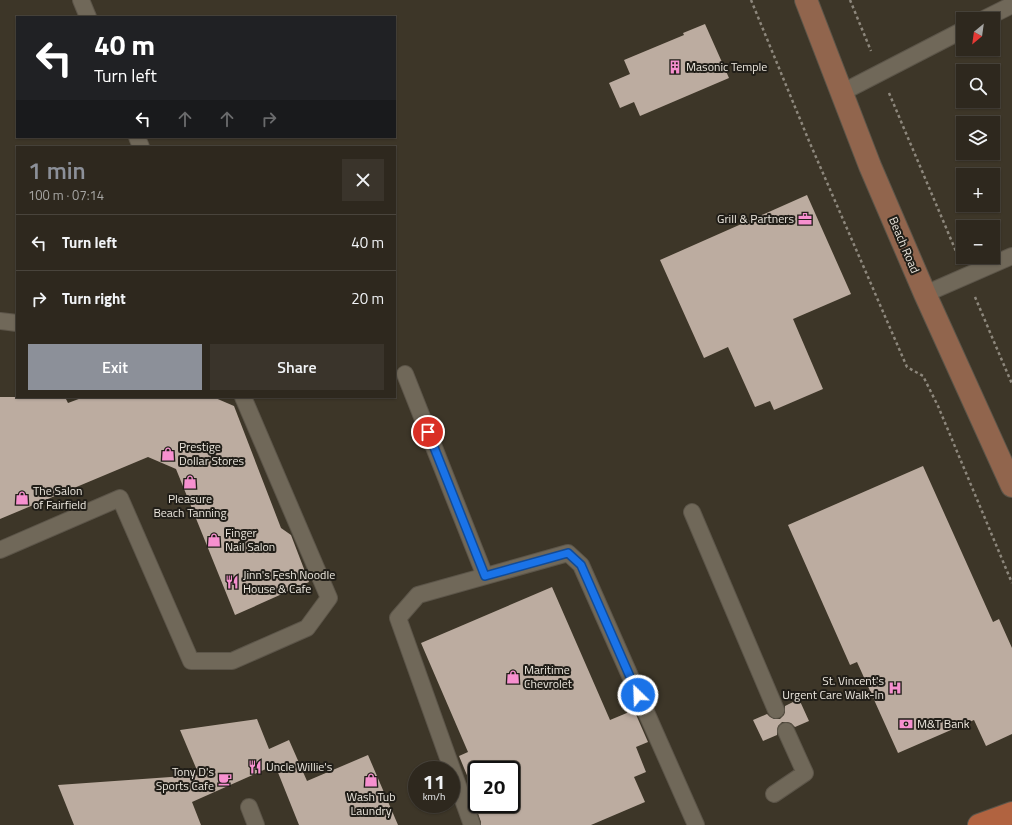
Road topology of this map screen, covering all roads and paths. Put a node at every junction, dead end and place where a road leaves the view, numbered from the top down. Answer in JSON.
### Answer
{"nodes":[{"id":1,"x":81,"y":0,"type":"edge"},
{"id":2,"x":751,"y":0,"type":"edge"},
{"id":3,"x":806,"y":0,"type":"edge"},
{"id":4,"x":850,"y":0,"type":"edge"},
{"id":5,"x":1012,"y":5,"type":"edge"},
{"id":6,"x":998,"y":12,"type":"edge"},
{"id":7,"x":88,"y":16,"type":"edge"},
{"id":8,"x":956,"y":34,"type":"edge"},
{"id":9,"x":880,"y":73,"type":"junction"},
{"id":10,"x":841,"y":93,"type":"junction"},
{"id":11,"x":1012,"y":256,"type":"edge"},
{"id":12,"x":966,"y":276,"type":"junction"},
{"id":13,"x":925,"y":294,"type":"junction"},
{"id":14,"x":0,"y":322,"type":"edge"},
{"id":15,"x":16,"y":324,"type":"edge"},
{"id":16,"x":405,"y":374,"type":"dead end"},
{"id":17,"x":1012,"y":384,"type":"edge"},
{"id":18,"x":243,"y":398,"type":"edge"},
{"id":19,"x":1012,"y":486,"type":"edge"},
{"id":20,"x":692,"y":512,"type":"dead end"},
{"id":21,"x":0,"y":550,"type":"edge"},
{"id":22,"x":485,"y":576,"type":"junction"},
{"id":23,"x":1012,"y":583,"type":"edge"},
{"id":24,"x":776,"y":710,"type":"dead end"},
{"id":25,"x":786,"y":731,"type":"dead end"},
{"id":26,"x":774,"y":794,"type":"dead end"},
{"id":27,"x":250,"y":807,"type":"dead end"},
{"id":28,"x":1012,"y":813,"type":"edge"},
{"id":29,"x":256,"y":825,"type":"edge"},
{"id":30,"x":472,"y":825,"type":"edge"},
{"id":31,"x":696,"y":825,"type":"edge"},
{"id":32,"x":980,"y":825,"type":"edge"}],
"edges":[{"from":1,"to":7,"type":"lane"},
{"from":2,"to":23,"type":"path"},
{"from":3,"to":10,"type":"street","name":"Beach Road"},
{"from":4,"to":9,"type":"path"},
{"from":5,"to":6,"type":"lane"},
{"from":8,"to":9,"type":"lane"},
{"from":9,"to":10,"type":"lane"},
{"from":9,"to":12,"type":"path"},
{"from":10,"to":13,"type":"street","name":"Beach Road"},
{"from":11,"to":12,"type":"lane"},
{"from":12,"to":13,"type":"lane"},
{"from":12,"to":17,"type":"path"},
{"from":13,"to":19,"type":"street","name":"Beach Road"},
{"from":14,"to":15,"type":"lane"},
{"from":16,"to":22,"type":"lane"},
{"from":18,"to":21,"type":"lane"},
{"from":20,"to":24,"type":"lane"},
{"from":22,"to":30,"type":"lane"},
{"from":22,"to":31,"type":"lane"},
{"from":25,"to":26,"type":"lane"},
{"from":27,"to":29,"type":"lane"},
{"from":28,"to":32,"type":"main road"}]}
